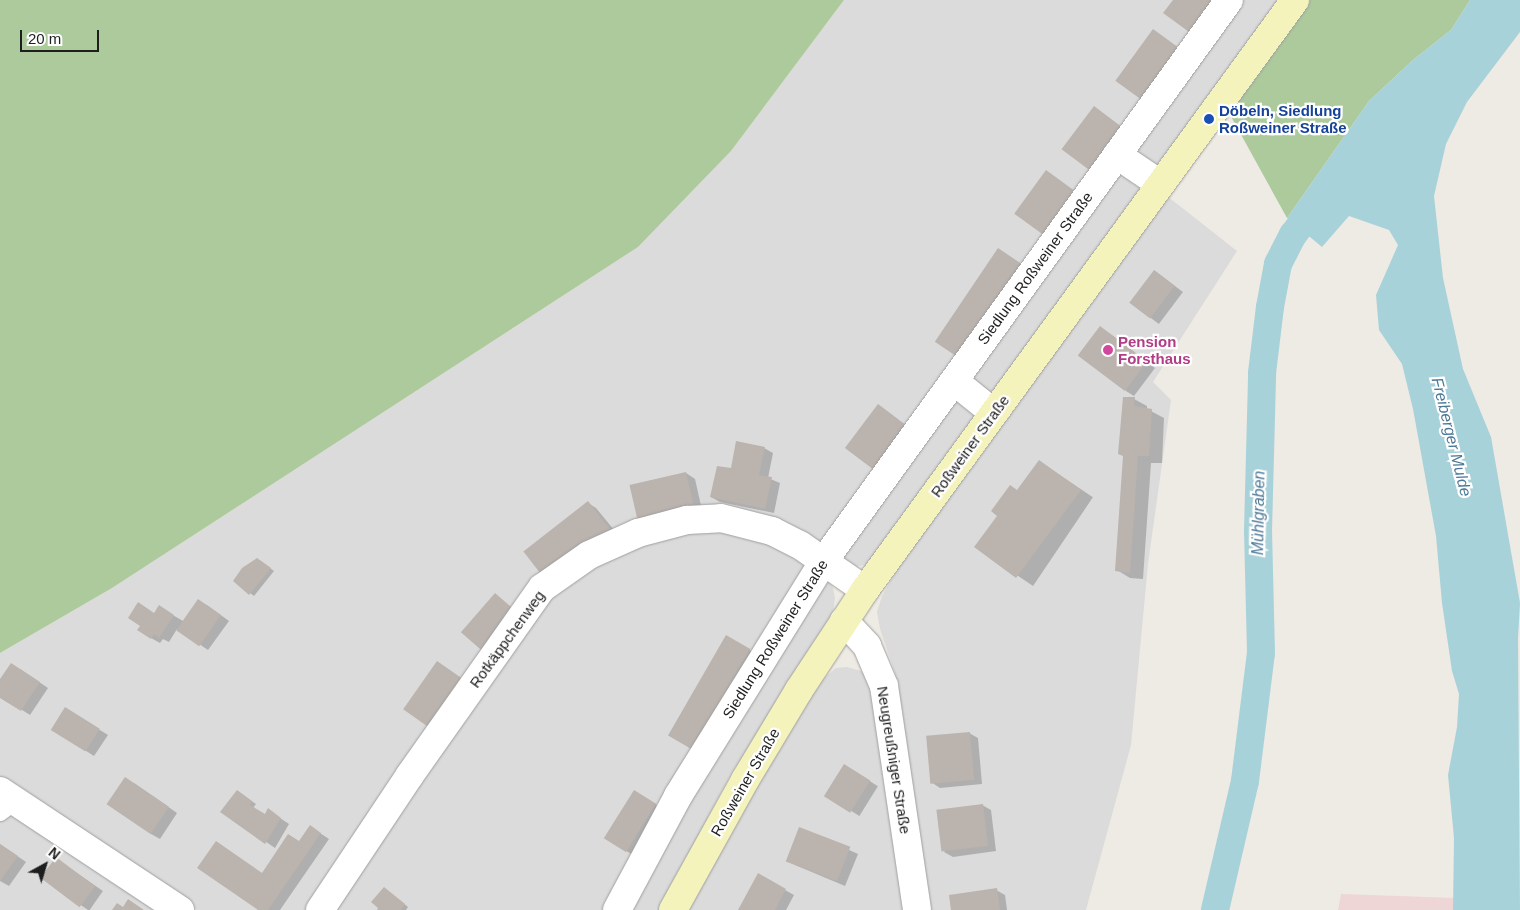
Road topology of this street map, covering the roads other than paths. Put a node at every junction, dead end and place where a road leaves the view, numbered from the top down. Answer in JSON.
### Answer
{"nodes":[{"id":1,"x":1229,"y":0,"type":"edge"},
{"id":2,"x":1295,"y":0,"type":"edge"},
{"id":3,"x":1117,"y":155,"type":"junction"},
{"id":4,"x":1160,"y":184,"type":"junction"},
{"id":5,"x":954,"y":381,"type":"junction"},
{"id":6,"x":994,"y":413,"type":"junction"},
{"id":7,"x":823,"y":562,"type":"junction"},
{"id":8,"x":864,"y":590,"type":"junction"},
{"id":9,"x":844,"y":621,"type":"junction"},
{"id":10,"x":5,"y":801,"type":"edge"},
{"id":11,"x":180,"y":910,"type":"edge"},
{"id":12,"x":320,"y":910,"type":"edge"},
{"id":13,"x":617,"y":910,"type":"edge"},
{"id":14,"x":673,"y":910,"type":"edge"},
{"id":15,"x":917,"y":910,"type":"edge"}],
"edges":[{"from":1,"to":3,"type":"street","name":"Siedlung Roßweiner Straße"},
{"from":2,"to":4,"type":"main road","name":"Roßweiner Straße"},
{"from":3,"to":4,"type":"street"},
{"from":3,"to":5,"type":"street","name":"Siedlung Roßweiner Straße"},
{"from":4,"to":6,"type":"main road","name":"Roßweiner Straße"},
{"from":5,"to":6,"type":"street"},
{"from":5,"to":7,"type":"street","name":"Siedlung Roßweiner Straße"},
{"from":6,"to":8,"type":"main road","name":"Roßweiner Straße"},
{"from":7,"to":8,"type":"street","name":"Rotkäppchenweg"},
{"from":7,"to":12,"type":"street","name":"Rotkäppchenweg"},
{"from":7,"to":13,"type":"street","name":"Siedlung Roßweiner Straße"},
{"from":8,"to":9,"type":"main road","name":"Roßweiner Straße"},
{"from":9,"to":14,"type":"main road","name":"Roßweiner Straße"},
{"from":9,"to":15,"type":"street","name":"Neugreußniger Straße"},
{"from":10,"to":11,"type":"street"}]}
